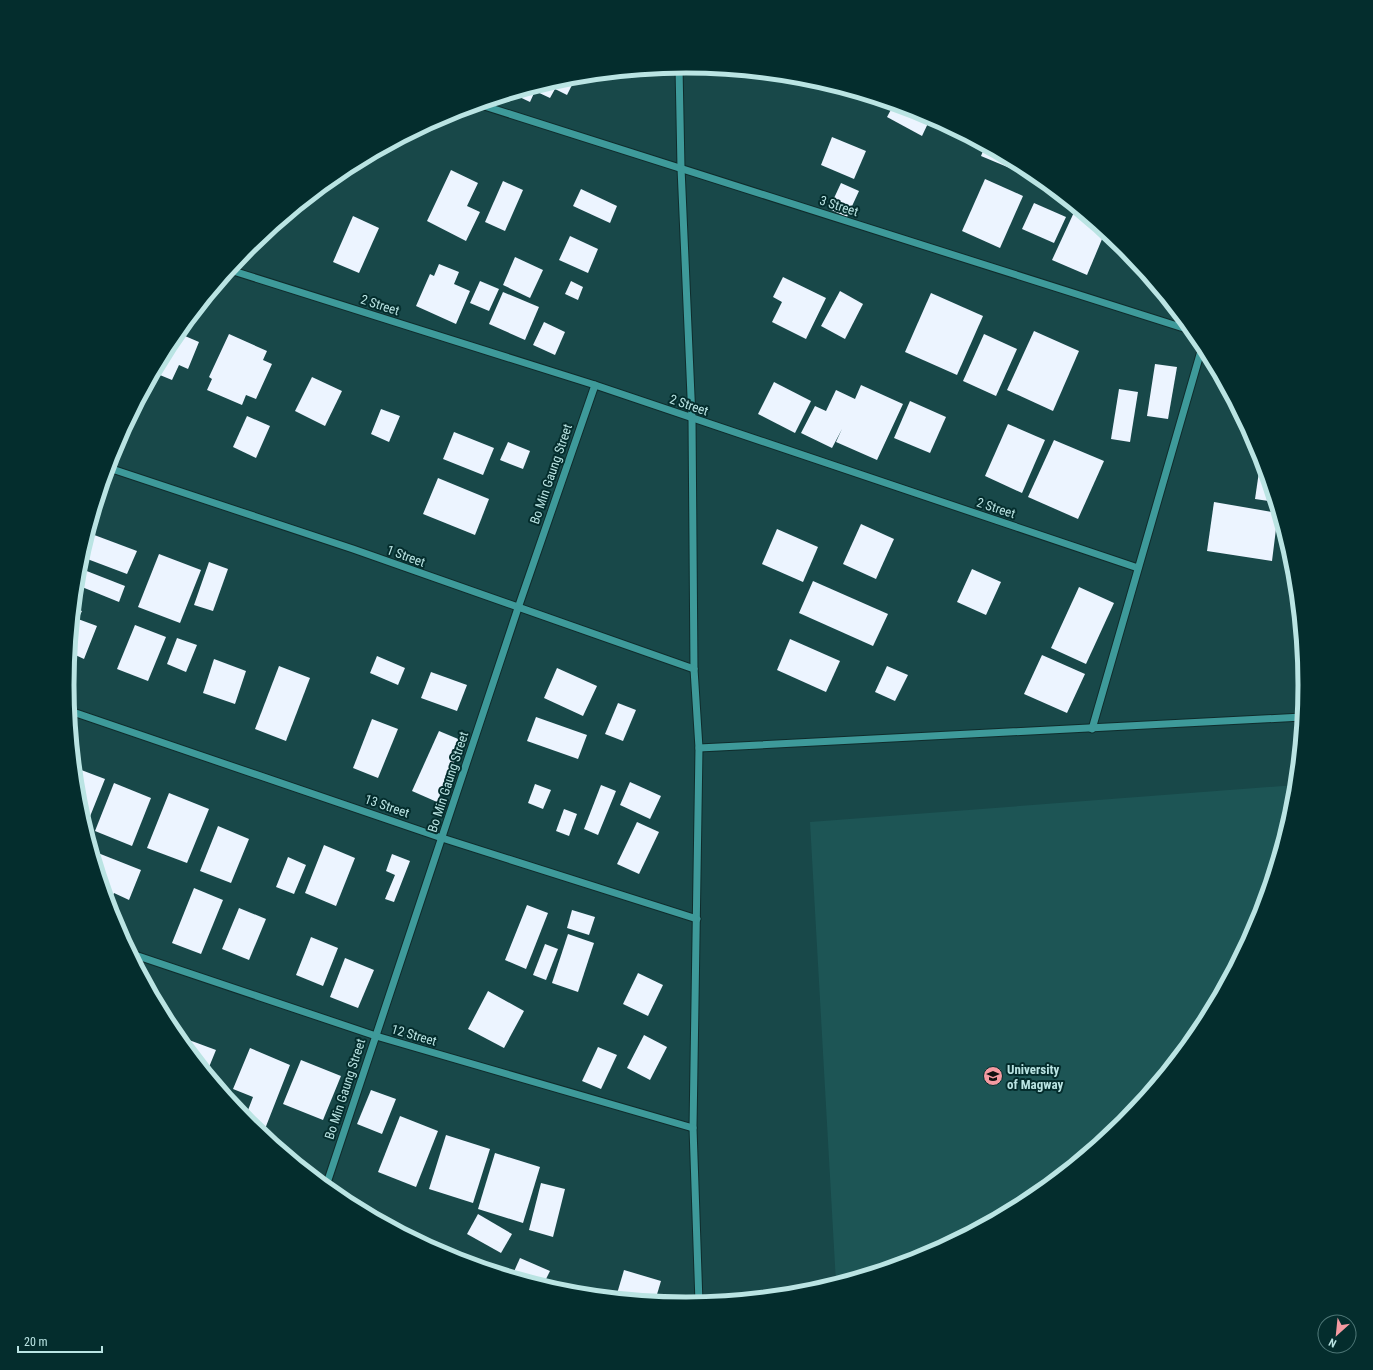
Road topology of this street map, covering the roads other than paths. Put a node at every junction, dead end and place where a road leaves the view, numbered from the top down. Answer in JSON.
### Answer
{"nodes":[{"id":1,"x":678,"y":73,"type":"edge"},
{"id":2,"x":486,"y":107,"type":"edge"},
{"id":3,"x":681,"y":168,"type":"junction"},
{"id":4,"x":235,"y":272,"type":"edge"},
{"id":5,"x":1183,"y":328,"type":"edge"},
{"id":6,"x":1200,"y":353,"type":"edge"},
{"id":7,"x":594,"y":386,"type":"junction"},
{"id":8,"x":692,"y":419,"type":"junction"},
{"id":9,"x":114,"y":470,"type":"edge"},
{"id":10,"x":1138,"y":568,"type":"junction"},
{"id":11,"x":518,"y":608,"type":"junction"},
{"id":12,"x":694,"y":669,"type":"junction"},
{"id":13,"x":75,"y":713,"type":"edge"},
{"id":14,"x":1297,"y":717,"type":"edge"},
{"id":15,"x":1092,"y":729,"type":"junction"},
{"id":16,"x":699,"y":748,"type":"junction"},
{"id":17,"x":442,"y":838,"type":"junction"},
{"id":18,"x":697,"y":919,"type":"junction"},
{"id":19,"x":138,"y":956,"type":"edge"},
{"id":20,"x":376,"y":1036,"type":"junction"},
{"id":21,"x":693,"y":1128,"type":"junction"},
{"id":22,"x":328,"y":1181,"type":"edge"},
{"id":23,"x":699,"y":1297,"type":"edge"}],
"edges":[{"from":1,"to":3,"type":"street"},
{"from":2,"to":3,"type":"street","name":"3 Street"},
{"from":3,"to":5,"type":"street","name":"3 Street"},
{"from":3,"to":8,"type":"street"},
{"from":4,"to":7,"type":"street","name":"2 Street"},
{"from":6,"to":10,"type":"street"},
{"from":7,"to":8,"type":"street","name":"2 Street"},
{"from":7,"to":11,"type":"street","name":"Bo Min Gaung Street"},
{"from":8,"to":10,"type":"street","name":"2 Street"},
{"from":8,"to":12,"type":"street"},
{"from":9,"to":11,"type":"street","name":"1 Street"},
{"from":10,"to":15,"type":"street"},
{"from":11,"to":12,"type":"street","name":"1 Street"},
{"from":11,"to":17,"type":"street","name":"Bo Min Gaung Street"},
{"from":12,"to":16,"type":"street"},
{"from":13,"to":17,"type":"street","name":"13 Street"},
{"from":14,"to":15,"type":"street"},
{"from":15,"to":16,"type":"street"},
{"from":16,"to":18,"type":"street"},
{"from":17,"to":18,"type":"street","name":"13 Street"},
{"from":17,"to":20,"type":"street","name":"Bo Min Gaung Street"},
{"from":18,"to":21,"type":"street"},
{"from":19,"to":20,"type":"street","name":"12 Street"},
{"from":20,"to":21,"type":"street","name":"12 Street"},
{"from":20,"to":22,"type":"street","name":"Bo Min Gaung Street"},
{"from":21,"to":23,"type":"street"}]}
